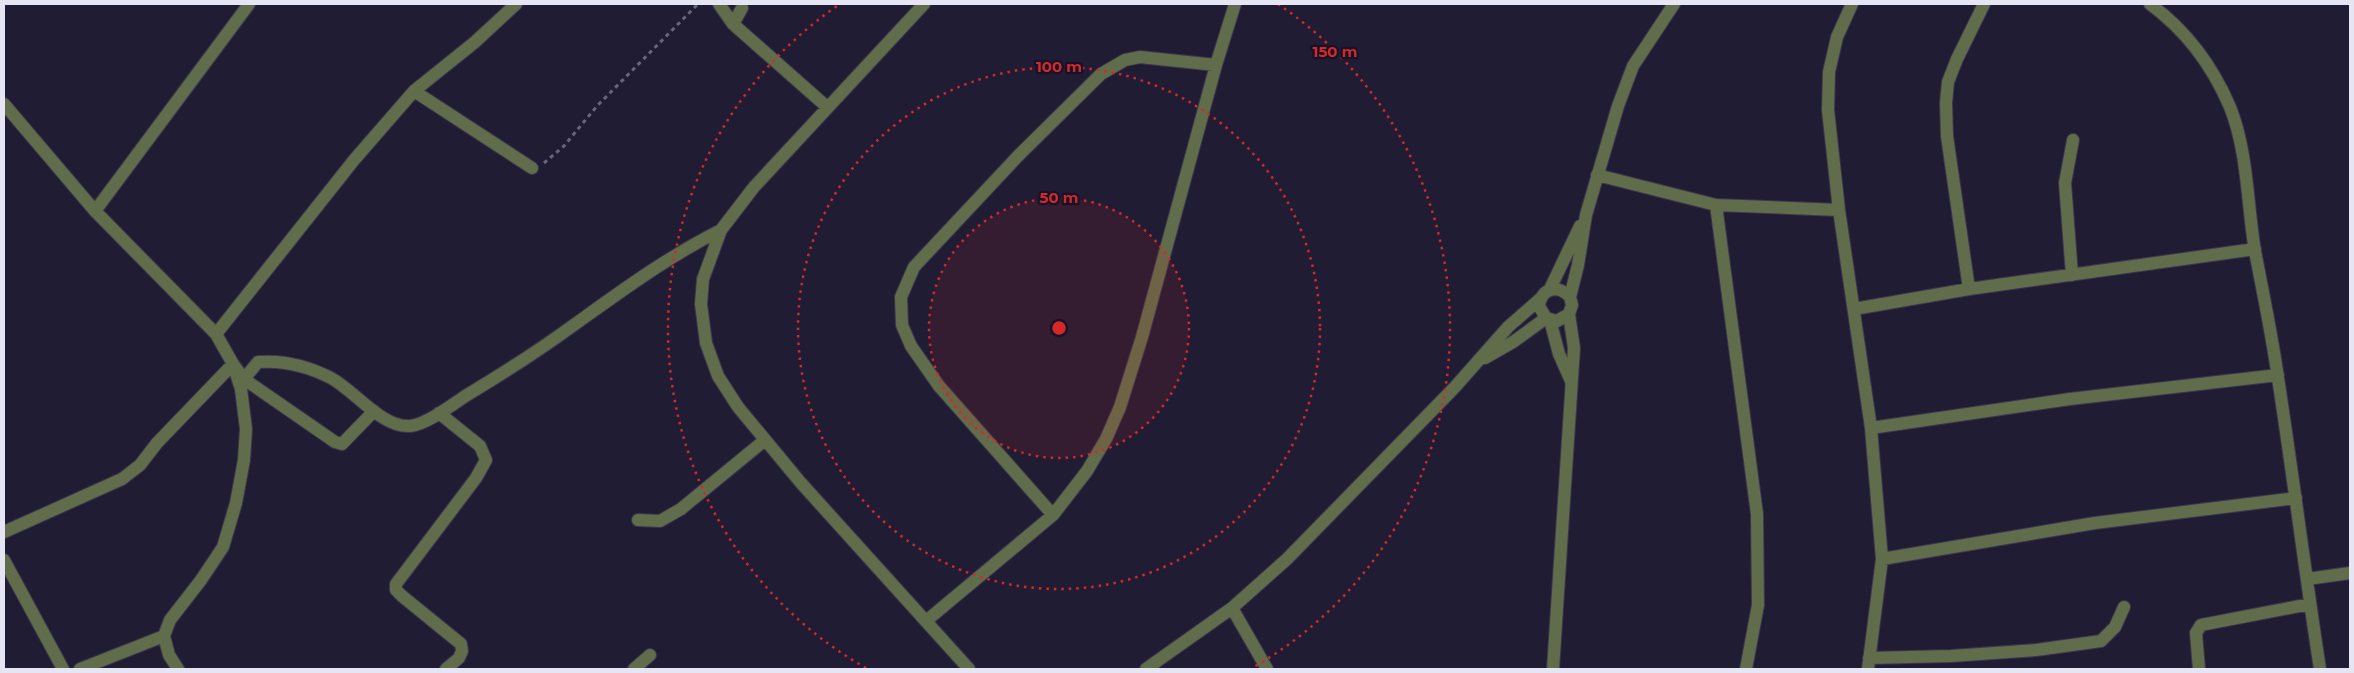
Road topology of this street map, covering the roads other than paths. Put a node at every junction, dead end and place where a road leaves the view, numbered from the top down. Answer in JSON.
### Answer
{"nodes":[{"id":1,"x":248,"y":4,"type":"edge"},
{"id":2,"x":516,"y":4,"type":"edge"},
{"id":3,"x":720,"y":4,"type":"edge"},
{"id":4,"x":924,"y":4,"type":"edge"},
{"id":5,"x":1235,"y":4,"type":"edge"},
{"id":6,"x":1674,"y":4,"type":"edge"},
{"id":7,"x":1852,"y":4,"type":"edge"},
{"id":8,"x":1984,"y":4,"type":"edge"},
{"id":9,"x":2150,"y":4,"type":"edge"},
{"id":10,"x":742,"y":8,"type":"dead end"},
{"id":11,"x":733,"y":24,"type":"junction"},
{"id":12,"x":1216,"y":65,"type":"junction"},
{"id":13,"x":414,"y":91,"type":"junction"},
{"id":14,"x":4,"y":104,"type":"edge"},
{"id":15,"x":827,"y":107,"type":"junction"},
{"id":16,"x":2073,"y":140,"type":"dead end"},
{"id":17,"x":532,"y":168,"type":"road end"},
{"id":18,"x":1597,"y":175,"type":"junction"},
{"id":19,"x":1716,"y":205,"type":"junction"},
{"id":20,"x":1839,"y":210,"type":"junction"},
{"id":21,"x":95,"y":211,"type":"junction"},
{"id":22,"x":1586,"y":215,"type":"junction"},
{"id":23,"x":721,"y":230,"type":"junction"},
{"id":24,"x":2255,"y":249,"type":"junction"},
{"id":25,"x":2072,"y":275,"type":"junction"},
{"id":26,"x":1550,"y":289,"type":"junction"},
{"id":27,"x":1969,"y":289,"type":"junction"},
{"id":28,"x":1570,"y":297,"type":"junction"},
{"id":29,"x":1540,"y":299,"type":"junction"},
{"id":30,"x":1854,"y":309,"type":"junction"},
{"id":31,"x":1569,"y":314,"type":"junction"},
{"id":32,"x":1548,"y":319,"type":"junction"},
{"id":33,"x":216,"y":334,"type":"junction"},
{"id":34,"x":233,"y":364,"type":"junction"},
{"id":35,"x":1472,"y":365,"type":"junction"},
{"id":36,"x":2278,"y":375,"type":"junction"},
{"id":37,"x":244,"y":379,"type":"junction"},
{"id":38,"x":1572,"y":382,"type":"junction"},
{"id":39,"x":374,"y":411,"type":"junction"},
{"id":40,"x":439,"y":413,"type":"junction"},
{"id":41,"x":1871,"y":428,"type":"junction"},
{"id":42,"x":765,"y":440,"type":"junction"},
{"id":43,"x":2296,"y":498,"type":"junction"},
{"id":44,"x":1053,"y":515,"type":"junction"},
{"id":45,"x":638,"y":520,"type":"dead end"},
{"id":46,"x":4,"y":532,"type":"edge"},
{"id":47,"x":1882,"y":559,"type":"junction"},
{"id":48,"x":4,"y":560,"type":"edge"},
{"id":49,"x":2350,"y":573,"type":"edge"},
{"id":50,"x":2307,"y":579,"type":"junction"},
{"id":51,"x":2310,"y":604,"type":"junction"},
{"id":52,"x":2124,"y":607,"type":"dead end"},
{"id":53,"x":1232,"y":608,"type":"junction"},
{"id":54,"x":926,"y":621,"type":"junction"},
{"id":55,"x":164,"y":636,"type":"junction"},
{"id":56,"x":650,"y":655,"type":"dead end"},
{"id":57,"x":1869,"y":664,"type":"edge"},
{"id":58,"x":63,"y":669,"type":"edge"},
{"id":59,"x":80,"y":669,"type":"edge"},
{"id":60,"x":178,"y":669,"type":"edge"},
{"id":61,"x":446,"y":669,"type":"edge"},
{"id":62,"x":634,"y":669,"type":"edge"},
{"id":63,"x":969,"y":669,"type":"edge"},
{"id":64,"x":1146,"y":669,"type":"edge"},
{"id":65,"x":1267,"y":669,"type":"edge"},
{"id":66,"x":1553,"y":669,"type":"edge"},
{"id":67,"x":1746,"y":669,"type":"edge"},
{"id":68,"x":2199,"y":669,"type":"edge"},
{"id":69,"x":2320,"y":669,"type":"edge"}],
"edges":[{"from":1,"to":21,"type":"street"},
{"from":2,"to":13,"type":"street"},
{"from":3,"to":11,"type":"street"},
{"from":4,"to":15,"type":"street"},
{"from":5,"to":12,"type":"street"},
{"from":6,"to":18,"type":"street"},
{"from":7,"to":20,"type":"street"},
{"from":8,"to":27,"type":"street"},
{"from":9,"to":24,"type":"street"},
{"from":10,"to":11,"type":"street"},
{"from":11,"to":15,"type":"street"},
{"from":12,"to":44,"type":"street"},
{"from":12,"to":44,"type":"street"},
{"from":13,"to":17,"type":"street"},
{"from":13,"to":33,"type":"street"},
{"from":14,"to":21,"type":"street"},
{"from":15,"to":23,"type":"street"},
{"from":16,"to":25,"type":"street"},
{"from":18,"to":19,"type":"street"},
{"from":18,"to":22,"type":"street"},
{"from":19,"to":20,"type":"street"},
{"from":19,"to":67,"type":"street"},
{"from":20,"to":30,"type":"street"},
{"from":21,"to":33,"type":"street"},
{"from":22,"to":26,"type":"street"},
{"from":22,"to":28,"type":"street"},
{"from":23,"to":40,"type":"street"},
{"from":23,"to":42,"type":"street"},
{"from":24,"to":25,"type":"street"},
{"from":24,"to":36,"type":"street"},
{"from":25,"to":27,"type":"street"},
{"from":26,"to":28,"type":"street"},
{"from":26,"to":29,"type":"street"},
{"from":27,"to":30,"type":"street"},
{"from":28,"to":31,"type":"street"},
{"from":29,"to":32,"type":"street"},
{"from":29,"to":35,"type":"street"},
{"from":30,"to":41,"type":"street"},
{"from":31,"to":32,"type":"street"},
{"from":31,"to":38,"type":"street"},
{"from":32,"to":35,"type":"street"},
{"from":32,"to":38,"type":"street"},
{"from":33,"to":34,"type":"street"},
{"from":34,"to":37,"type":"street"},
{"from":34,"to":46,"type":"street"},
{"from":34,"to":55,"type":"street"},
{"from":35,"to":53,"type":"street"},
{"from":36,"to":41,"type":"street"},
{"from":36,"to":43,"type":"street"},
{"from":37,"to":39,"type":"street"},
{"from":37,"to":39,"type":"street"},
{"from":38,"to":66,"type":"street"},
{"from":39,"to":40,"type":"street"},
{"from":40,"to":61,"type":"street"},
{"from":41,"to":47,"type":"street"},
{"from":42,"to":45,"type":"street"},
{"from":42,"to":54,"type":"street"},
{"from":43,"to":47,"type":"street"},
{"from":43,"to":50,"type":"street"},
{"from":44,"to":54,"type":"street"},
{"from":47,"to":57,"type":"street"},
{"from":48,"to":58,"type":"street"},
{"from":49,"to":50,"type":"street"},
{"from":50,"to":51,"type":"street"},
{"from":51,"to":68,"type":"street"},
{"from":51,"to":69,"type":"street"},
{"from":52,"to":57,"type":"street"},
{"from":53,"to":64,"type":"street"},
{"from":53,"to":65,"type":"street"},
{"from":54,"to":63,"type":"street"},
{"from":55,"to":59,"type":"street"},
{"from":55,"to":60,"type":"street"},
{"from":56,"to":62,"type":"street"}]}
